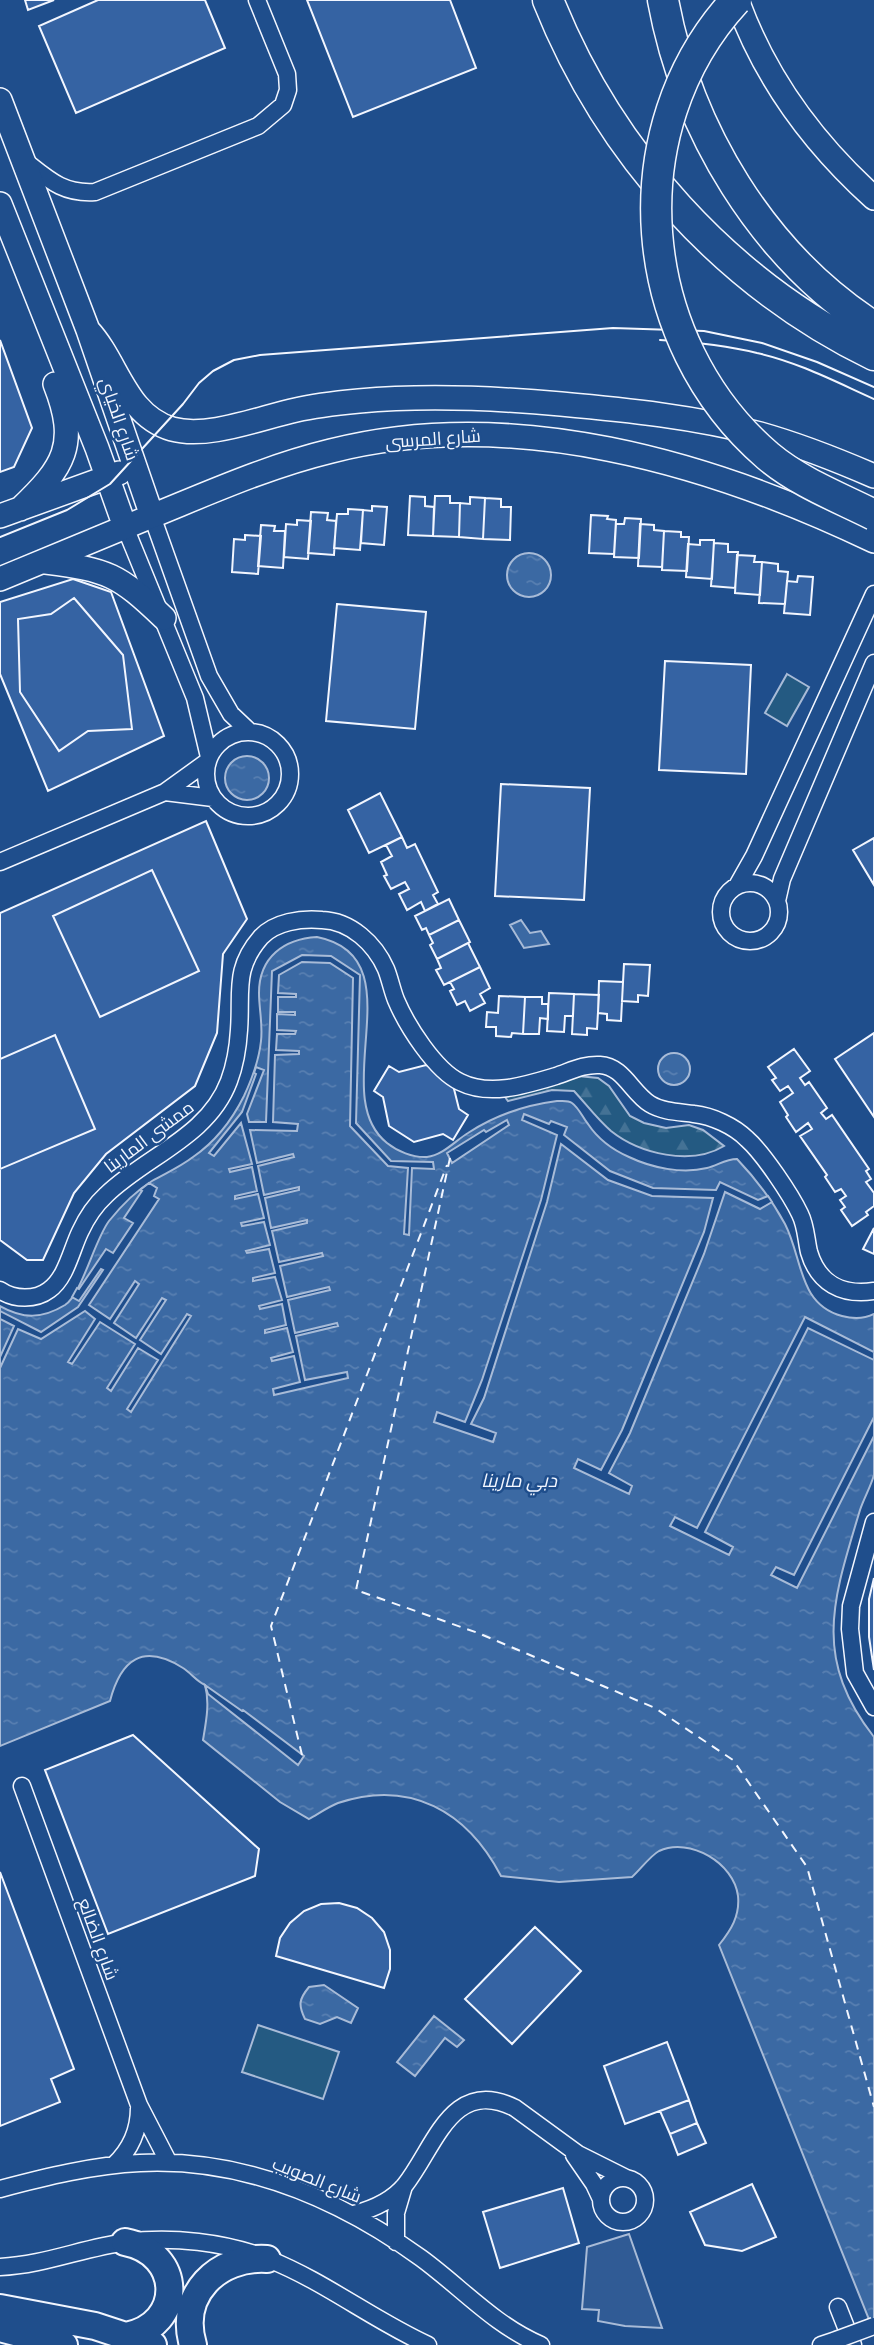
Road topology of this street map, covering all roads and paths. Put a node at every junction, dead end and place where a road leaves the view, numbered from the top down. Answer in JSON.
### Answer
{"nodes":[{"id":1,"x":257,"y":0,"type":"edge"},
{"id":2,"x":548,"y":0,"type":"edge"},
{"id":3,"x":663,"y":0,"type":"edge"},
{"id":4,"x":737,"y":0,"type":"edge"},
{"id":5,"x":0,"y":100,"type":"edge"},
{"id":6,"x":23,"y":159,"type":"junction"},
{"id":7,"x":874,"y":198,"type":"edge"},
{"id":8,"x":0,"y":204,"type":"edge"},
{"id":9,"x":34,"y":290,"type":"junction"},
{"id":10,"x":874,"y":327,"type":"edge"},
{"id":11,"x":88,"y":330,"type":"junction"},
{"id":12,"x":874,"y":355,"type":"edge"},
{"id":13,"x":135,"y":467,"type":"junction"},
{"id":14,"x":107,"y":477,"type":"junction"},
{"id":15,"x":874,"y":477,"type":"edge"},
{"id":16,"x":10,"y":513,"type":"edge"},
{"id":17,"x":874,"y":515,"type":"edge"},
{"id":18,"x":152,"y":516,"type":"junction"},
{"id":19,"x":125,"y":527,"type":"junction"},
{"id":20,"x":874,"y":541,"type":"edge"},
{"id":21,"x":43,"y":561,"type":"junction"},
{"id":22,"x":0,"y":579,"type":"edge"},
{"id":23,"x":874,"y":594,"type":"edge"},
{"id":24,"x":164,"y":618,"type":"junction"},
{"id":25,"x":874,"y":663,"type":"edge"},
{"id":26,"x":249,"y":731,"type":"junction"},
{"id":27,"x":209,"y":759,"type":"junction"},
{"id":28,"x":165,"y":792,"type":"junction"},
{"id":29,"x":213,"y":798,"type":"junction"},
{"id":30,"x":0,"y":862,"type":"edge"},
{"id":31,"x":737,"y":886,"type":"junction"},
{"id":32,"x":777,"y":901,"type":"junction"},
{"id":33,"x":0,"y":1290,"type":"edge"},
{"id":34,"x":874,"y":1291,"type":"edge"},
{"id":35,"x":874,"y":1522,"type":"edge"},
{"id":36,"x":874,"y":1707,"type":"edge"},
{"id":37,"x":22,"y":1786,"type":"dead end"},
{"id":38,"x":139,"y":2105,"type":"junction"},
{"id":39,"x":565,"y":2145,"type":"junction"},
{"id":40,"x":169,"y":2163,"type":"junction"},
{"id":41,"x":114,"y":2165,"type":"junction"},
{"id":42,"x":626,"y":2178,"type":"junction"},
{"id":43,"x":405,"y":2185,"type":"junction"},
{"id":44,"x":0,"y":2189,"type":"edge"},
{"id":45,"x":601,"y":2199,"type":"junction"},
{"id":46,"x":354,"y":2214,"type":"junction"},
{"id":47,"x":125,"y":2242,"type":"junction"},
{"id":48,"x":397,"y":2242,"type":"junction"},
{"id":49,"x":267,"y":2259,"type":"junction"},
{"id":50,"x":0,"y":2267,"type":"edge"},
{"id":51,"x":838,"y":2307,"type":"dead end"},
{"id":52,"x":0,"y":2308,"type":"edge"},
{"id":53,"x":874,"y":2326,"type":"edge"},
{"id":54,"x":0,"y":2328,"type":"edge"},
{"id":55,"x":126,"y":2336,"type":"junction"},
{"id":56,"x":829,"y":2342,"type":"edge"},
{"id":57,"x":65,"y":2345,"type":"edge"},
{"id":58,"x":153,"y":2345,"type":"edge"},
{"id":59,"x":194,"y":2345,"type":"edge"},
{"id":60,"x":428,"y":2345,"type":"edge"},
{"id":61,"x":541,"y":2345,"type":"edge"},
{"id":62,"x":853,"y":2345,"type":"edge"}],
"edges":[{"from":1,"to":6,"type":"street"},
{"from":2,"to":12,"type":"highway"},
{"from":3,"to":10,"type":"highway"},
{"from":4,"to":7,"type":"main road"},
{"from":4,"to":17,"type":"highway","bridge":true},
{"from":5,"to":6,"type":"main road","name":"شارع الخياي"},
{"from":6,"to":11,"type":"main road","name":"شارع الخياي"},
{"from":8,"to":9,"type":"main road","name":"شارع الخياي"},
{"from":9,"to":14,"type":"main road","name":"شارع الخياي"},
{"from":9,"to":16,"type":"main road"},
{"from":11,"to":13,"type":"main road","name":"شارع الخياي"},
{"from":11,"to":15,"type":"main road","name":"شارع المرسى"},
{"from":13,"to":14,"type":"main road"},
{"from":13,"to":18,"type":"main road","name":"شارع الخياي"},
{"from":14,"to":16,"type":"main road"},
{"from":14,"to":19,"type":"main road","name":"شارع الخياي"},
{"from":18,"to":19,"type":"main road","name":"شارع المرسى"},
{"from":18,"to":20,"type":"main road","name":"شارع المرسى"},
{"from":18,"to":26,"type":"street","name":"شارع الخياي"},
{"from":19,"to":21,"type":"main road","name":"شارع المرسى"},
{"from":19,"to":24,"type":"street","name":"شارع الخياي"},
{"from":21,"to":22,"type":"main road","name":"شارع المرسى"},
{"from":21,"to":24,"type":"main road"},
{"from":23,"to":31,"type":"street"},
{"from":24,"to":27,"type":"street","name":"شارع الخياي"},
{"from":25,"to":32,"type":"street"},
{"from":26,"to":27,"type":"street"},
{"from":26,"to":29,"type":"street"},
{"from":27,"to":28,"type":"street"},
{"from":27,"to":29,"type":"street"},
{"from":28,"to":29,"type":"street"},
{"from":28,"to":30,"type":"street"},
{"from":31,"to":32,"type":"street"},
{"from":31,"to":32,"type":"street"},
{"from":33,"to":34,"type":"street","name":"ممشى المارينا"},
{"from":35,"to":36,"type":"street"},
{"from":37,"to":38,"type":"street","name":"شارع الضالع"},
{"from":38,"to":40,"type":"street","name":"شارع الضالع"},
{"from":38,"to":41,"type":"street","name":"شارع الضالع"},
{"from":39,"to":42,"type":"street"},
{"from":39,"to":43,"type":"street"},
{"from":39,"to":45,"type":"street"},
{"from":40,"to":41,"type":"street","name":"شارع الصويب"},
{"from":40,"to":46,"type":"street","name":"شارع الصويب"},
{"from":41,"to":44,"type":"street","name":"شارع الصويب"},
{"from":42,"to":45,"type":"street"},
{"from":42,"to":45,"type":"street"},
{"from":43,"to":46,"type":"street"},
{"from":43,"to":48,"type":"street"},
{"from":46,"to":48,"type":"street","name":"شارع الصويب"},
{"from":47,"to":49,"type":"street"},
{"from":47,"to":50,"type":"street"},
{"from":47,"to":55,"type":"main road"},
{"from":48,"to":61,"type":"street","name":"شارع الصويب"},
{"from":49,"to":59,"type":"main road"},
{"from":49,"to":60,"type":"street"},
{"from":51,"to":62,"type":"street"},
{"from":52,"to":55,"type":"main road"},
{"from":53,"to":56,"type":"street","bridge":true},
{"from":54,"to":57,"type":"main road"},
{"from":55,"to":58,"type":"main road"}]}
